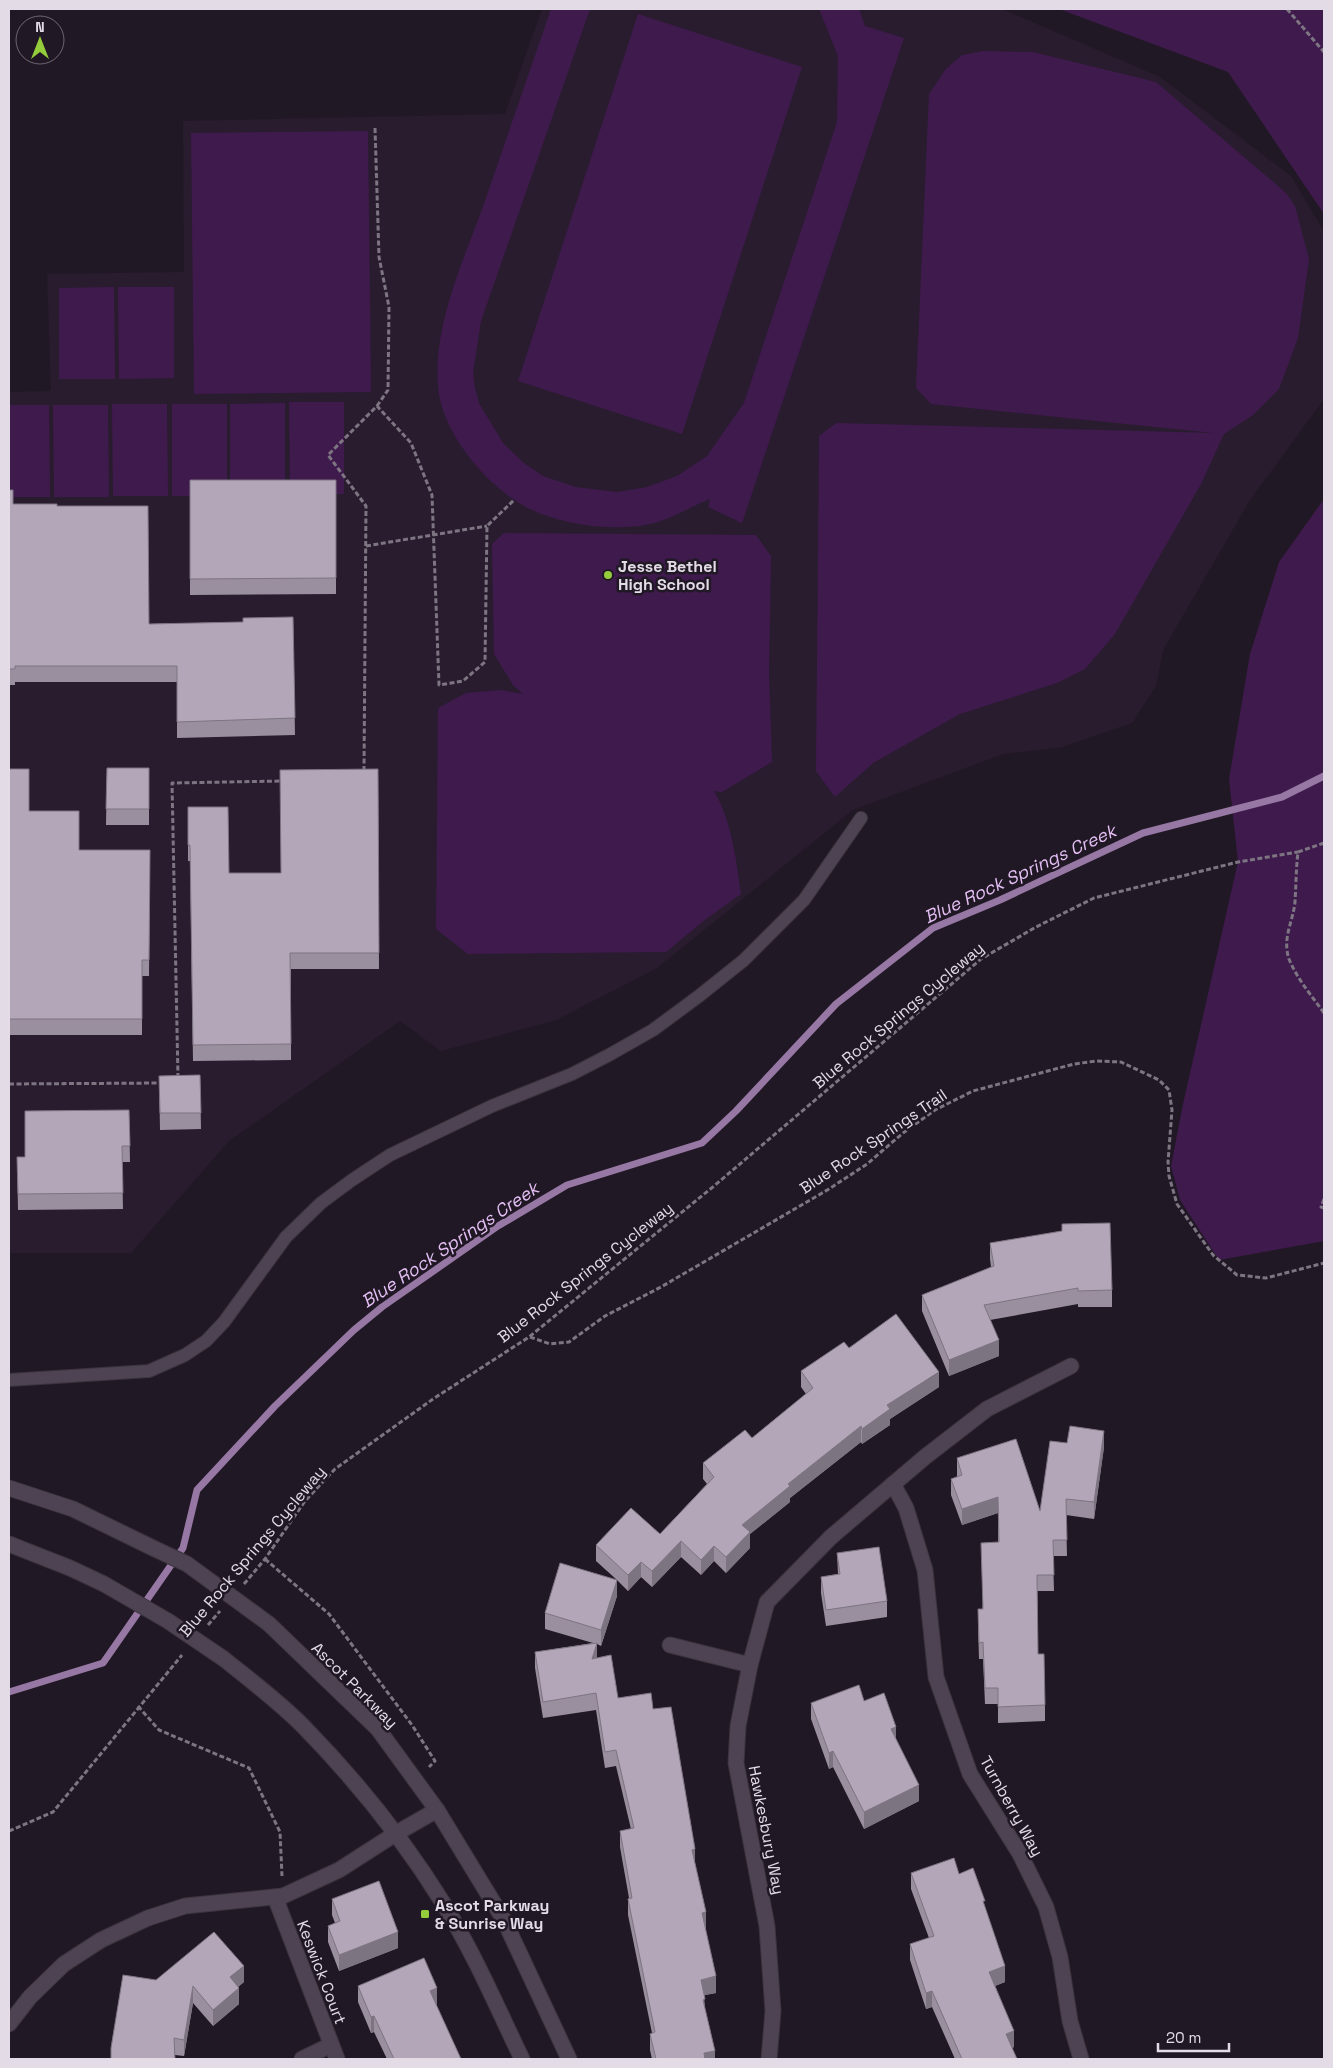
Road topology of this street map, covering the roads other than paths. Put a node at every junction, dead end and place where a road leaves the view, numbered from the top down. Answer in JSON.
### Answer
{"nodes":[{"id":1,"x":861,"y":818,"type":"dead end"},
{"id":2,"x":1071,"y":1366,"type":"dead end"},
{"id":3,"x":9,"y":1380,"type":"edge"},
{"id":4,"x":893,"y":1484,"type":"junction"},
{"id":5,"x":9,"y":1488,"type":"edge"},
{"id":6,"x":9,"y":1544,"type":"edge"},
{"id":7,"x":670,"y":1645,"type":"dead end"},
{"id":8,"x":750,"y":1665,"type":"junction"},
{"id":9,"x":437,"y":1810,"type":"junction"},
{"id":10,"x":395,"y":1834,"type":"junction"},
{"id":11,"x":279,"y":1896,"type":"junction"},
{"id":12,"x":9,"y":2024,"type":"edge"},
{"id":13,"x":331,"y":2044,"type":"junction"},
{"id":14,"x":302,"y":2059,"type":"edge"},
{"id":15,"x":337,"y":2059,"type":"edge"},
{"id":16,"x":522,"y":2059,"type":"edge"},
{"id":17,"x":569,"y":2059,"type":"edge"},
{"id":18,"x":769,"y":2059,"type":"edge"},
{"id":19,"x":1081,"y":2059,"type":"edge"}],
"edges":[{"from":1,"to":3,"type":"lane"},
{"from":2,"to":4,"type":"street","name":"Hawkesbury Way"},
{"from":4,"to":8,"type":"street","name":"Hawkesbury Way"},
{"from":4,"to":19,"type":"street","name":"Turnberry Way"},
{"from":5,"to":9,"type":"street","name":"Ascot Parkway","bridge":true},
{"from":6,"to":10,"type":"street","bridge":true},
{"from":7,"to":8,"type":"street"},
{"from":8,"to":18,"type":"street","name":"Hawkesbury Way"},
{"from":9,"to":10,"type":"street"},
{"from":9,"to":17,"type":"street","name":"Ascot Parkway"},
{"from":10,"to":11,"type":"street"},
{"from":10,"to":16,"type":"street"},
{"from":11,"to":12,"type":"street"},
{"from":11,"to":13,"type":"street","name":"Keswick Court"},
{"from":13,"to":14,"type":"street"},
{"from":13,"to":15,"type":"street","name":"Keswick Court"}]}
